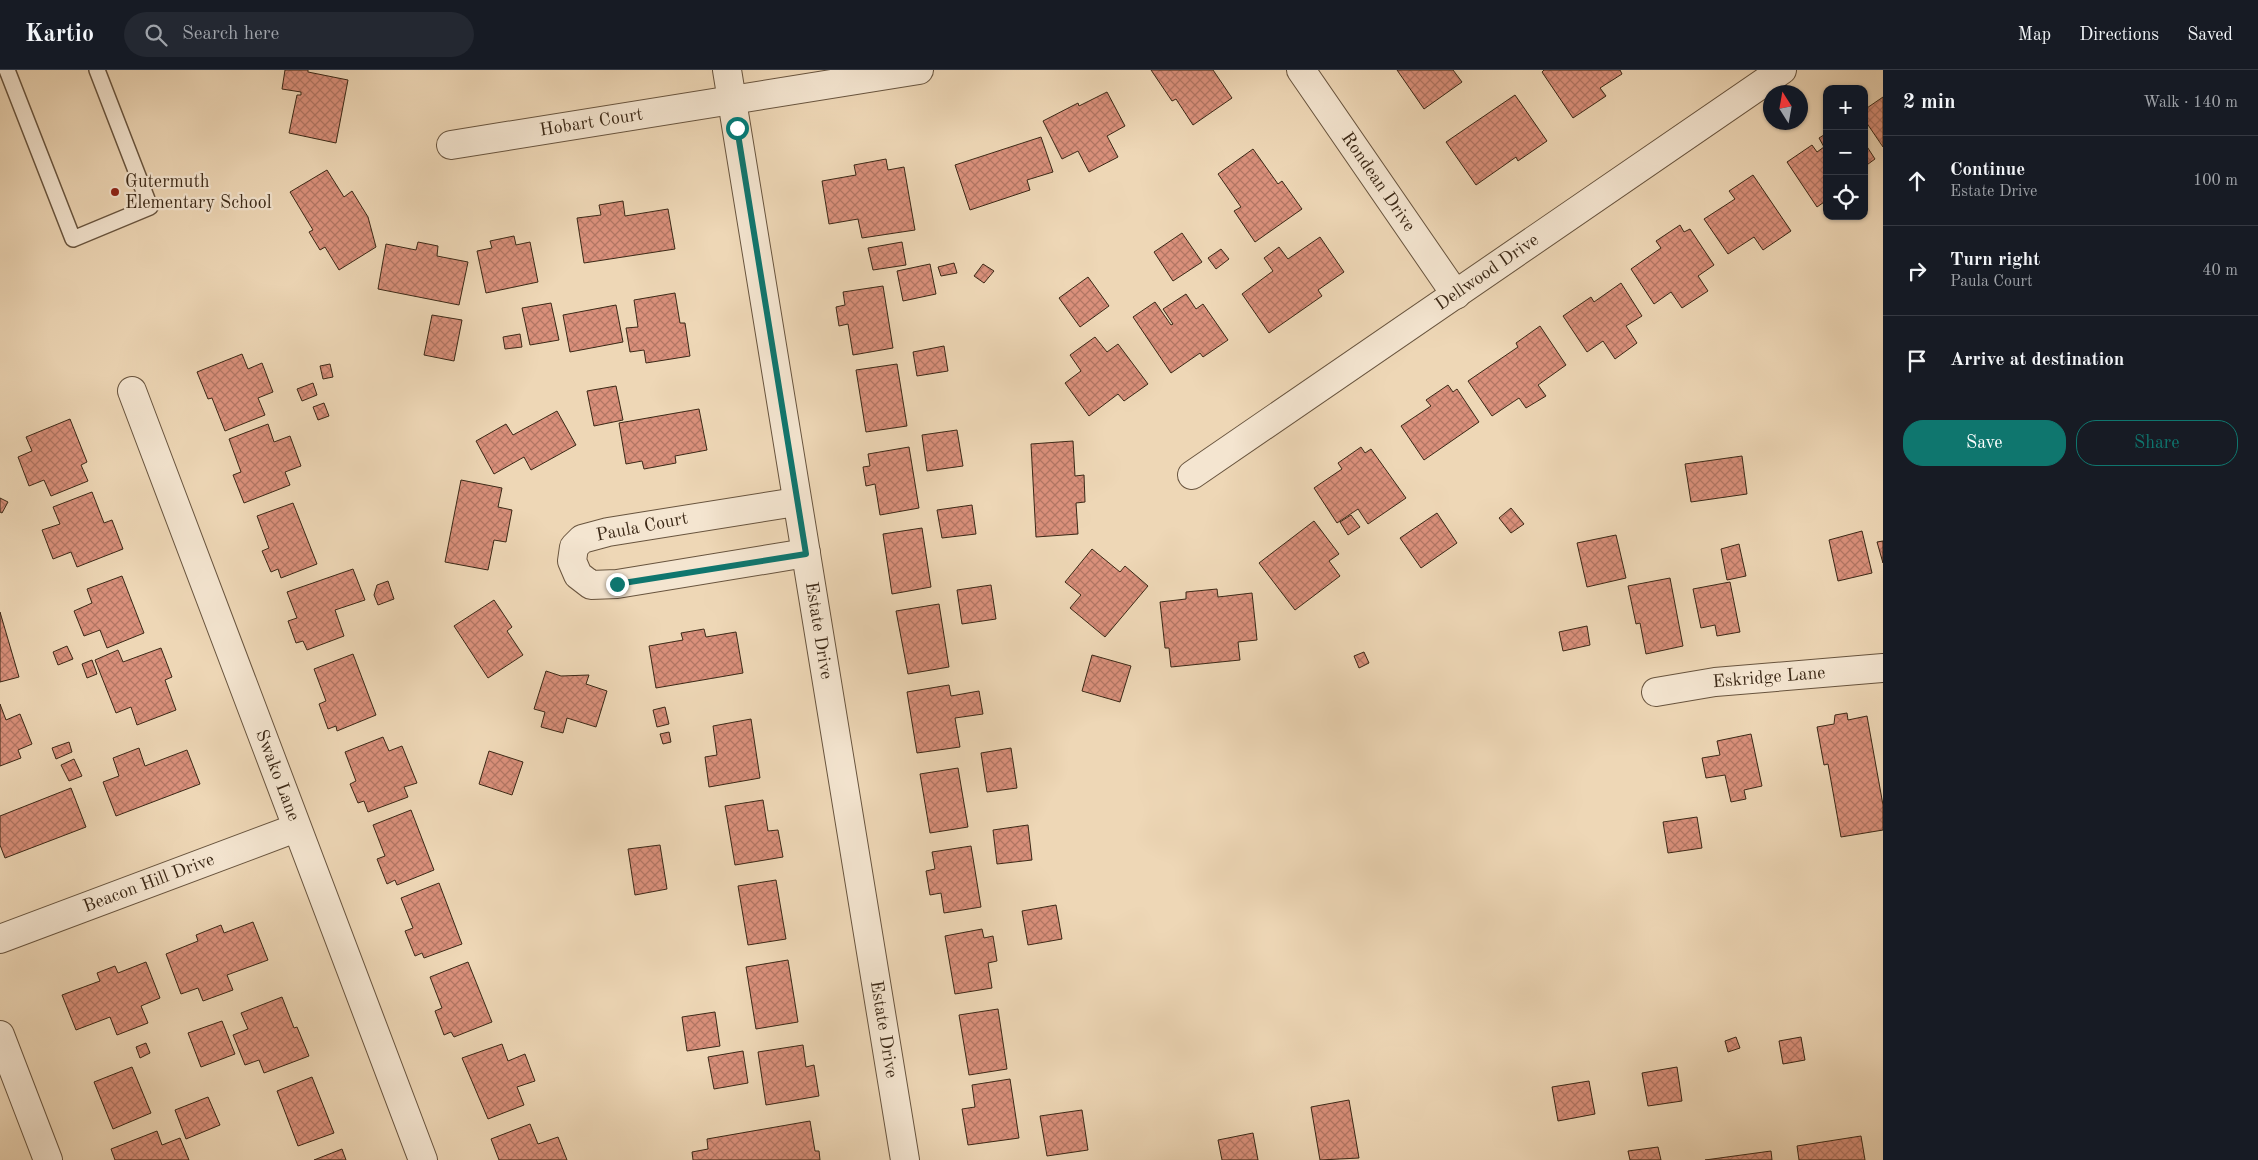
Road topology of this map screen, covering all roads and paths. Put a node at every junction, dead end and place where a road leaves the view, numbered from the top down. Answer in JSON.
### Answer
{"nodes":[{"id":1,"x":7,"y":70,"type":"edge"},
{"id":2,"x":97,"y":70,"type":"edge"},
{"id":3,"x":727,"y":70,"type":"edge"},
{"id":4,"x":919,"y":70,"type":"edge"},
{"id":5,"x":1301,"y":70,"type":"edge"},
{"id":6,"x":1782,"y":70,"type":"edge"},
{"id":7,"x":732,"y":100,"type":"junction"},
{"id":8,"x":452,"y":145,"type":"dead end"},
{"id":9,"x":1456,"y":295,"type":"junction"},
{"id":10,"x":132,"y":391,"type":"dead end"},
{"id":11,"x":1192,"y":475,"type":"dead end"},
{"id":12,"x":796,"y":502,"type":"junction"},
{"id":13,"x":806,"y":554,"type":"junction"},
{"id":14,"x":1883,"y":668,"type":"edge"},
{"id":15,"x":1656,"y":692,"type":"dead end"},
{"id":16,"x":296,"y":828,"type":"junction"},
{"id":17,"x":0,"y":939,"type":"edge"},
{"id":18,"x":0,"y":1035,"type":"edge"},
{"id":19,"x":48,"y":1160,"type":"edge"},
{"id":20,"x":423,"y":1160,"type":"edge"},
{"id":21,"x":905,"y":1160,"type":"edge"}],
"edges":[{"from":1,"to":2,"type":"lane"},
{"from":3,"to":7,"type":"street","name":"Estate Drive"},
{"from":4,"to":7,"type":"street","name":"Hobart Court"},
{"from":5,"to":9,"type":"street","name":"Rondean Drive"},
{"from":6,"to":9,"type":"street","name":"Dellwood Drive"},
{"from":7,"to":8,"type":"street","name":"Hobart Court"},
{"from":7,"to":12,"type":"street","name":"Estate Drive"},
{"from":9,"to":11,"type":"street","name":"Dellwood Drive"},
{"from":10,"to":16,"type":"street","name":"Swako Lane"},
{"from":12,"to":13,"type":"street","name":"Estate Drive"},
{"from":12,"to":13,"type":"street","name":"Paula Court"},
{"from":13,"to":21,"type":"street","name":"Estate Drive"},
{"from":14,"to":15,"type":"street","name":"Eskridge Lane"},
{"from":16,"to":17,"type":"street","name":"Beacon Hill Drive"},
{"from":16,"to":20,"type":"street","name":"Swako Lane"},
{"from":18,"to":19,"type":"street"}]}
